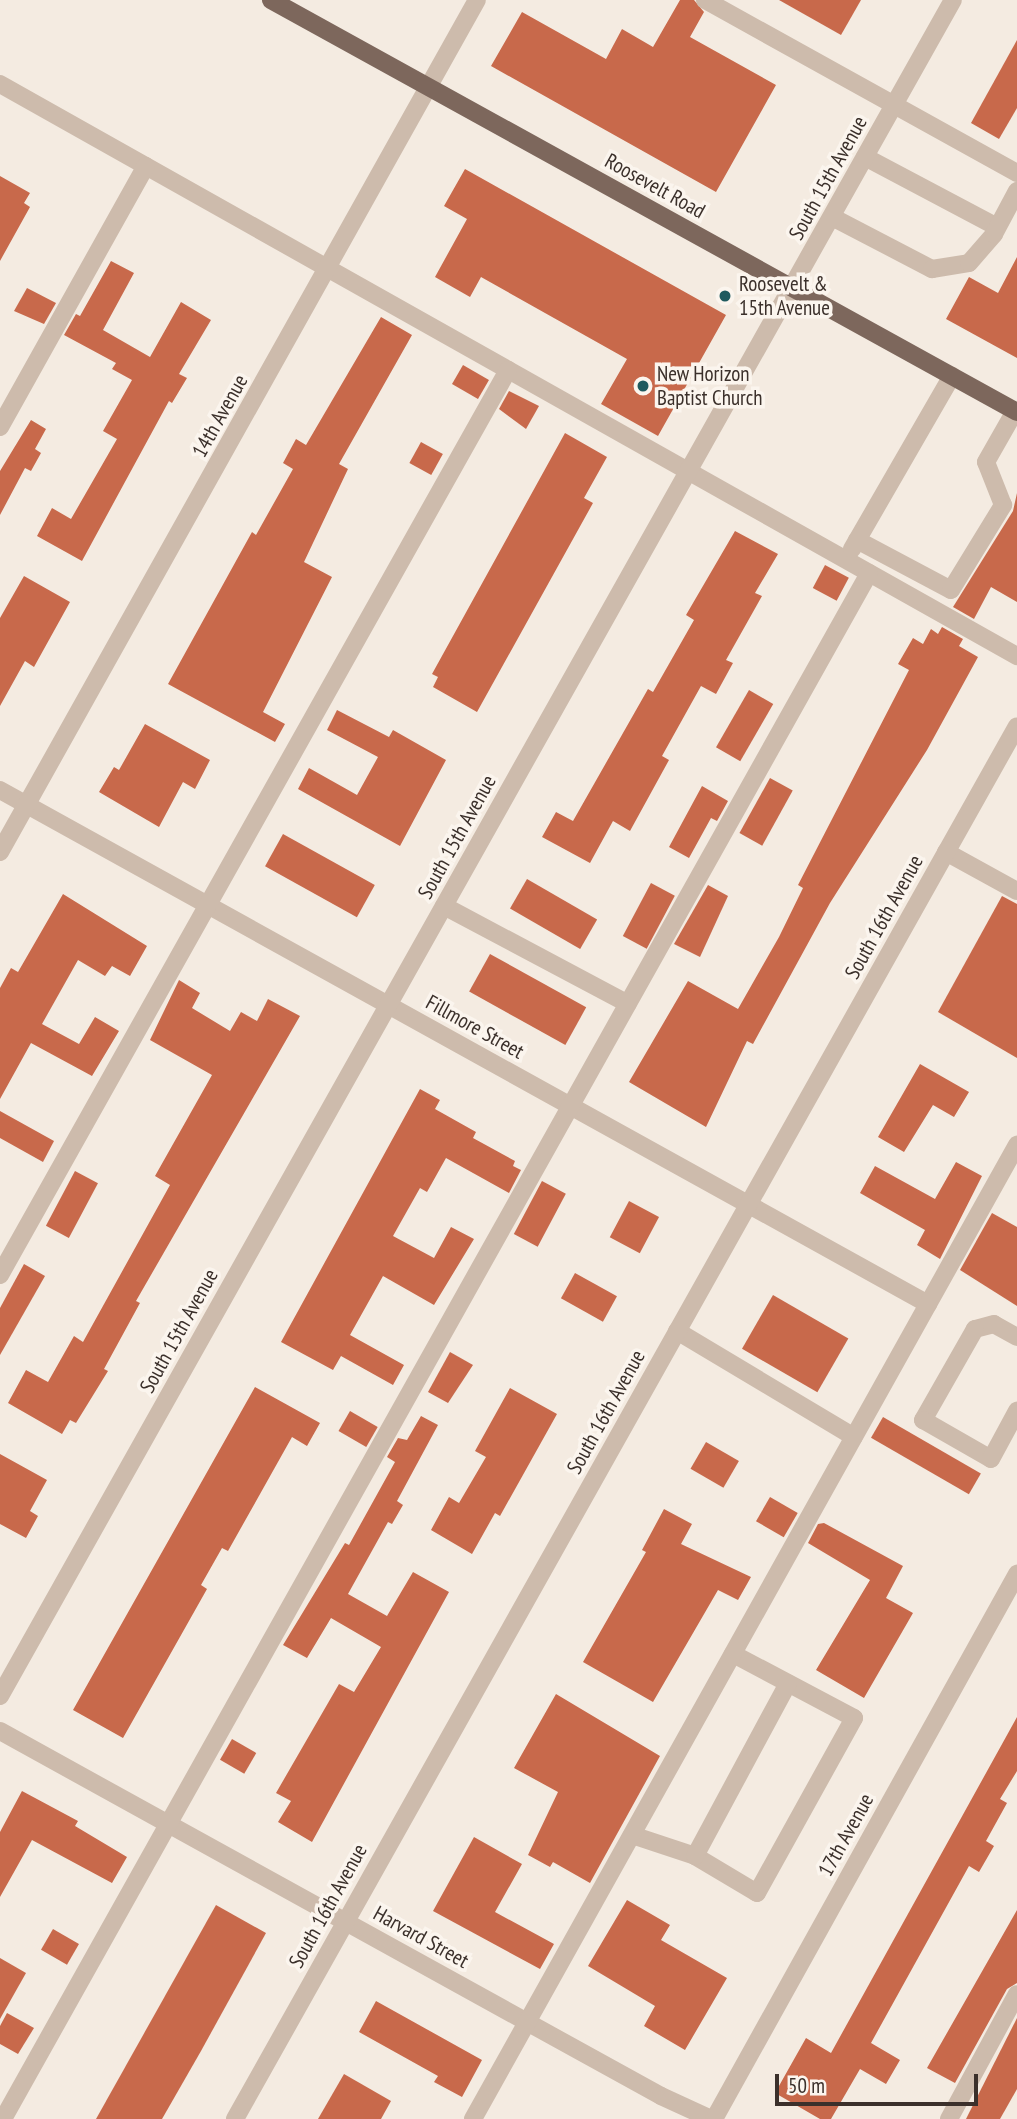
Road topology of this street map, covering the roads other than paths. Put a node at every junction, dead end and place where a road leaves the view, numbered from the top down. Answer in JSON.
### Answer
{"nodes":[{"id":1,"x":271,"y":0,"type":"edge"},
{"id":2,"x":477,"y":0,"type":"edge"},
{"id":3,"x":705,"y":0,"type":"edge"},
{"id":4,"x":954,"y":0,"type":"edge"},
{"id":5,"x":0,"y":84,"type":"edge"},
{"id":6,"x":428,"y":87,"type":"junction"},
{"id":7,"x":894,"y":106,"type":"junction"},
{"id":8,"x":866,"y":157,"type":"junction"},
{"id":9,"x":146,"y":166,"type":"junction"},
{"id":10,"x":1017,"y":173,"type":"edge"},
{"id":11,"x":1017,"y":191,"type":"edge"},
{"id":12,"x":832,"y":217,"type":"junction"},
{"id":13,"x":997,"y":227,"type":"junction"},
{"id":14,"x":328,"y":269,"type":"junction"},
{"id":15,"x":792,"y":288,"type":"junction"},
{"id":16,"x":508,"y":370,"type":"junction"},
{"id":17,"x":952,"y":376,"type":"junction"},
{"id":18,"x":1016,"y":411,"type":"edge"},
{"id":19,"x":0,"y":427,"type":"edge"},
{"id":20,"x":687,"y":471,"type":"junction"},
{"id":21,"x":857,"y":540,"type":"junction"},
{"id":22,"x":846,"y":560,"type":"junction"},
{"id":23,"x":869,"y":573,"type":"junction"},
{"id":24,"x":1017,"y":656,"type":"edge"},
{"id":25,"x":1017,"y":726,"type":"edge"},
{"id":26,"x":0,"y":790,"type":"edge"},
{"id":27,"x":27,"y":804,"type":"junction"},
{"id":28,"x":0,"y":852,"type":"edge"},
{"id":29,"x":946,"y":852,"type":"junction"},
{"id":30,"x":1017,"y":891,"type":"edge"},
{"id":31,"x":208,"y":905,"type":"junction"},
{"id":32,"x":444,"y":906,"type":"junction"},
{"id":33,"x":628,"y":1004,"type":"junction"},
{"id":34,"x":388,"y":1005,"type":"junction"},
{"id":35,"x":571,"y":1106,"type":"junction"},
{"id":36,"x":1017,"y":1145,"type":"edge"},
{"id":37,"x":748,"y":1204,"type":"junction"},
{"id":38,"x":0,"y":1275,"type":"edge"},
{"id":39,"x":928,"y":1304,"type":"junction"},
{"id":40,"x":677,"y":1331,"type":"junction"},
{"id":41,"x":1017,"y":1337,"type":"edge"},
{"id":42,"x":1017,"y":1411,"type":"edge"},
{"id":43,"x":854,"y":1437,"type":"junction"},
{"id":44,"x":1017,"y":1574,"type":"edge"},
{"id":45,"x":733,"y":1654,"type":"junction"},
{"id":46,"x":788,"y":1683,"type":"junction"},
{"id":47,"x":0,"y":1696,"type":"edge"},
{"id":48,"x":0,"y":1731,"type":"edge"},
{"id":49,"x":169,"y":1824,"type":"junction"},
{"id":50,"x":632,"y":1835,"type":"junction"},
{"id":51,"x":695,"y":1856,"type":"junction"},
{"id":52,"x":345,"y":1922,"type":"junction"},
{"id":53,"x":1017,"y":1994,"type":"edge"},
{"id":54,"x":527,"y":2023,"type":"junction"},
{"id":55,"x":3,"y":2119,"type":"edge"},
{"id":56,"x":235,"y":2119,"type":"edge"},
{"id":57,"x":473,"y":2119,"type":"edge"},
{"id":58,"x":712,"y":2119,"type":"edge"},
{"id":59,"x":949,"y":2119,"type":"edge"}],
"edges":[{"from":1,"to":6,"type":"main road","name":"Roosevelt Road"},
{"from":2,"to":6,"type":"street","name":"14th Avenue"},
{"from":3,"to":7,"type":"street"},
{"from":4,"to":7,"type":"street","name":"South 15th Avenue"},
{"from":5,"to":9,"type":"street"},
{"from":6,"to":14,"type":"street","name":"14th Avenue"},
{"from":6,"to":15,"type":"main road","name":"Roosevelt Road"},
{"from":7,"to":8,"type":"street","name":"South 15th Avenue"},
{"from":7,"to":10,"type":"street"},
{"from":8,"to":12,"type":"street","name":"South 15th Avenue"},
{"from":8,"to":13,"type":"street"},
{"from":9,"to":14,"type":"street"},
{"from":9,"to":19,"type":"street"},
{"from":11,"to":13,"type":"street"},
{"from":12,"to":13,"type":"street"},
{"from":12,"to":15,"type":"street","name":"South 15th Avenue"},
{"from":14,"to":16,"type":"street"},
{"from":14,"to":27,"type":"street","name":"14th Avenue"},
{"from":15,"to":17,"type":"main road","name":"Roosevelt Road"},
{"from":15,"to":20,"type":"street","name":"South 15th Avenue"},
{"from":16,"to":20,"type":"street"},
{"from":16,"to":31,"type":"street"},
{"from":17,"to":18,"type":"main road","name":"Roosevelt Road"},
{"from":17,"to":21,"type":"street"},
{"from":18,"to":21,"type":"street"},
{"from":20,"to":22,"type":"street"},
{"from":20,"to":32,"type":"street","name":"South 15th Avenue"},
{"from":21,"to":22,"type":"street"},
{"from":22,"to":23,"type":"street"},
{"from":23,"to":24,"type":"street"},
{"from":23,"to":33,"type":"street"},
{"from":25,"to":29,"type":"street","name":"South 16th Avenue"},
{"from":26,"to":27,"type":"street","name":"Fillmore Street"},
{"from":27,"to":28,"type":"street","name":"14th Avenue"},
{"from":27,"to":31,"type":"street","name":"Fillmore Street"},
{"from":29,"to":30,"type":"street"},
{"from":29,"to":37,"type":"street","name":"South 16th Avenue"},
{"from":31,"to":34,"type":"street","name":"Fillmore Street"},
{"from":31,"to":38,"type":"street"},
{"from":32,"to":33,"type":"street"},
{"from":32,"to":34,"type":"street","name":"South 15th Avenue"},
{"from":33,"to":35,"type":"street"},
{"from":34,"to":35,"type":"street","name":"Fillmore Street"},
{"from":34,"to":47,"type":"street","name":"South 15th Avenue"},
{"from":35,"to":37,"type":"street","name":"Fillmore Street"},
{"from":35,"to":49,"type":"street"},
{"from":36,"to":39,"type":"street"},
{"from":37,"to":39,"type":"street","name":"Fillmore Street"},
{"from":37,"to":40,"type":"street","name":"South 16th Avenue"},
{"from":39,"to":43,"type":"street"},
{"from":40,"to":43,"type":"street"},
{"from":40,"to":52,"type":"street","name":"South 16th Avenue"},
{"from":41,"to":42,"type":"street"},
{"from":43,"to":45,"type":"street"},
{"from":44,"to":58,"type":"street","name":"17th Avenue"},
{"from":45,"to":46,"type":"street"},
{"from":45,"to":50,"type":"street"},
{"from":46,"to":51,"type":"street"},
{"from":46,"to":51,"type":"street"},
{"from":48,"to":49,"type":"street","name":"Harvard Street"},
{"from":49,"to":52,"type":"street","name":"Harvard Street"},
{"from":49,"to":55,"type":"street"},
{"from":50,"to":51,"type":"street"},
{"from":50,"to":54,"type":"street"},
{"from":52,"to":54,"type":"street","name":"Harvard Street"},
{"from":52,"to":56,"type":"street","name":"South 16th Avenue"},
{"from":53,"to":59,"type":"street"},
{"from":54,"to":57,"type":"street"},
{"from":54,"to":58,"type":"street","name":"Harvard Street"}]}
